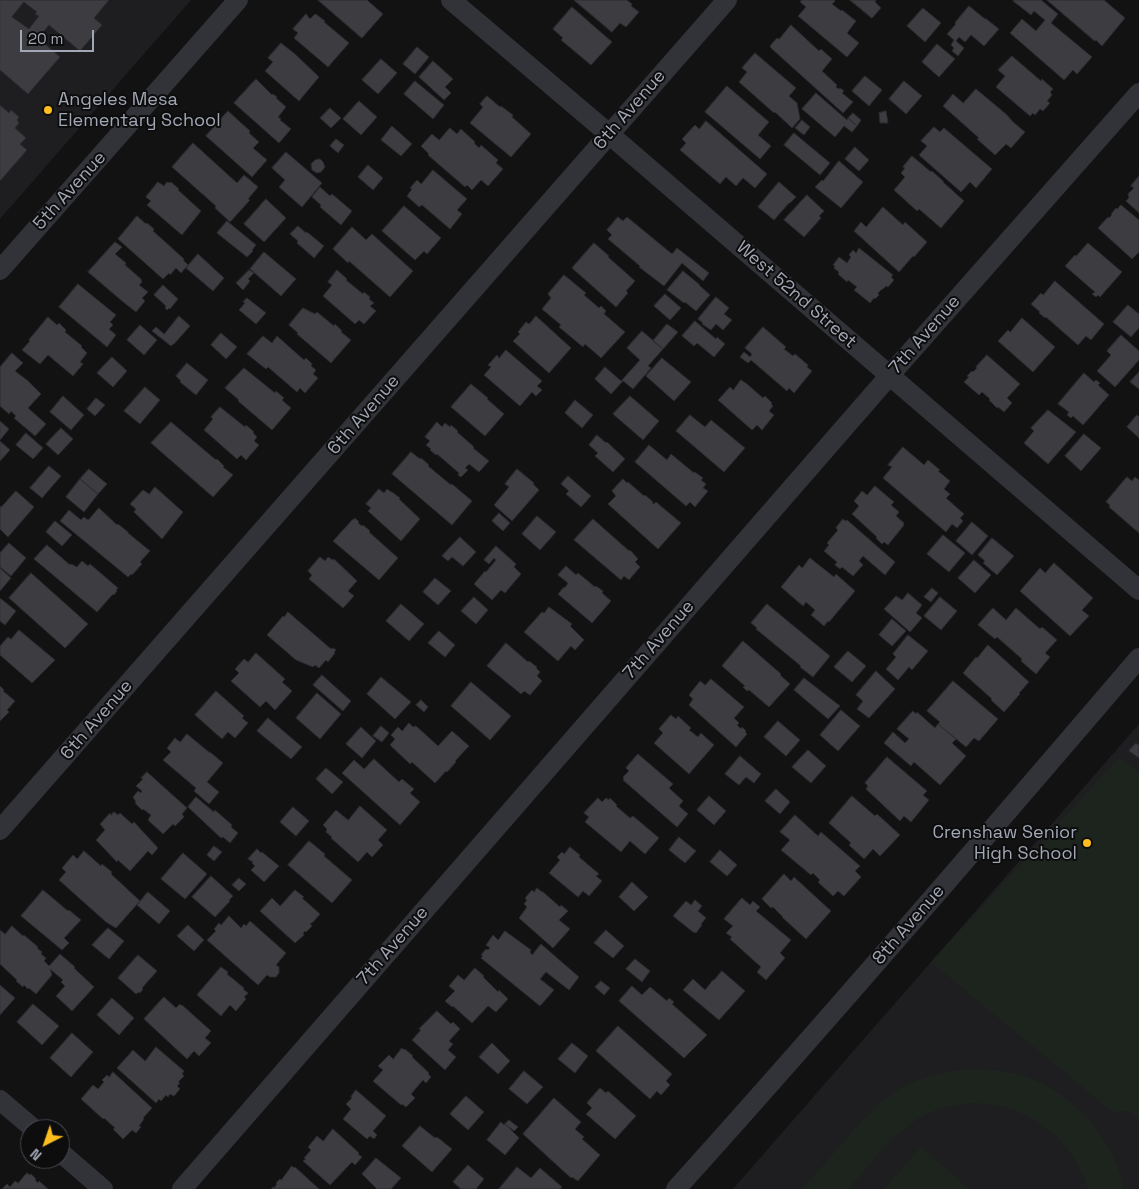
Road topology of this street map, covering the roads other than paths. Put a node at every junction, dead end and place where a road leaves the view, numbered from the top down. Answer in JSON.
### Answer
{"nodes":[{"id":1,"x":238,"y":0,"type":"edge"},
{"id":2,"x":451,"y":0,"type":"edge"},
{"id":3,"x":727,"y":0,"type":"edge"},
{"id":4,"x":1139,"y":93,"type":"edge"},
{"id":5,"x":609,"y":134,"type":"junction"},
{"id":6,"x":0,"y":270,"type":"edge"},
{"id":7,"x":890,"y":375,"type":"junction"},
{"id":8,"x":1139,"y":590,"type":"edge"},
{"id":9,"x":1139,"y":658,"type":"edge"},
{"id":10,"x":0,"y":830,"type":"edge"},
{"id":11,"x":0,"y":1100,"type":"edge"},
{"id":12,"x":22,"y":1119,"type":"edge"},
{"id":13,"x":70,"y":1161,"type":"edge"},
{"id":14,"x":103,"y":1189,"type":"edge"},
{"id":15,"x":182,"y":1189,"type":"edge"},
{"id":16,"x":676,"y":1189,"type":"edge"}],
"edges":[{"from":1,"to":6,"type":"street","name":"5th Avenue"},
{"from":2,"to":5,"type":"street","name":"West 52nd Street"},
{"from":3,"to":5,"type":"street","name":"6th Avenue"},
{"from":4,"to":7,"type":"street","name":"7th Avenue"},
{"from":5,"to":7,"type":"street","name":"West 52nd Street"},
{"from":5,"to":10,"type":"street","name":"6th Avenue"},
{"from":7,"to":8,"type":"street","name":"West 52nd Street"},
{"from":7,"to":15,"type":"street","name":"7th Avenue"},
{"from":9,"to":16,"type":"street","name":"8th Avenue"},
{"from":11,"to":12,"type":"street"},
{"from":13,"to":14,"type":"street"}]}
